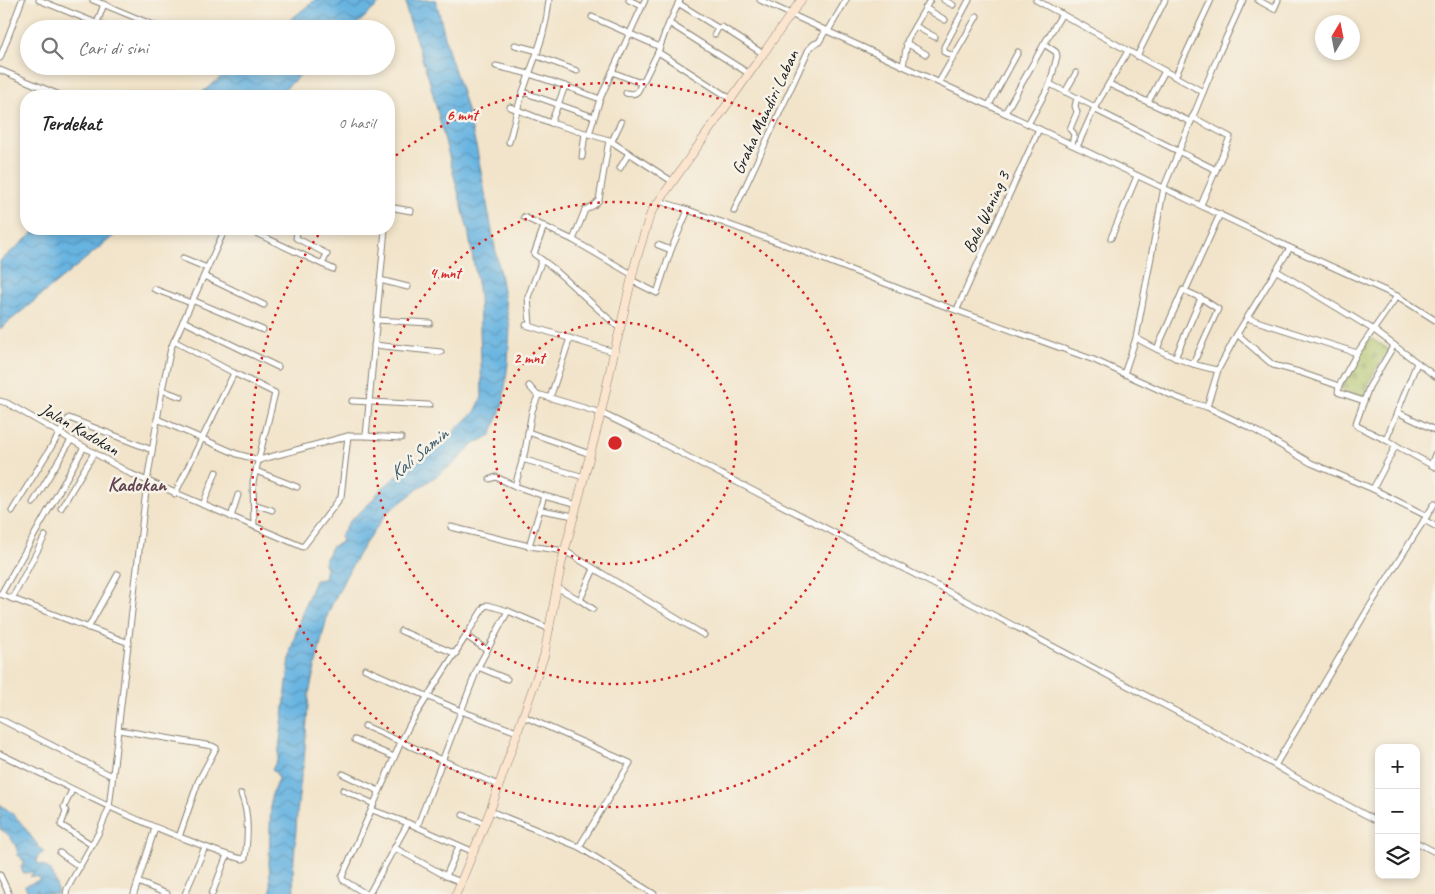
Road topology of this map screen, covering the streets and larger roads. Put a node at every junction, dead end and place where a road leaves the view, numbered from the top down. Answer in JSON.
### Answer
{"nodes":[{"id":1,"x":22,"y":0,"type":"edge"},
{"id":2,"x":39,"y":0,"type":"edge"},
{"id":3,"x":93,"y":0,"type":"edge"},
{"id":4,"x":549,"y":0,"type":"edge"},
{"id":5,"x":629,"y":0,"type":"edge"},
{"id":6,"x":760,"y":0,"type":"edge"},
{"id":7,"x":801,"y":0,"type":"edge"},
{"id":8,"x":846,"y":0,"type":"edge"},
{"id":9,"x":930,"y":0,"type":"edge"},
{"id":10,"x":944,"y":0,"type":"edge"},
{"id":11,"x":970,"y":0,"type":"edge"},
{"id":12,"x":1036,"y":0,"type":"edge"},
{"id":13,"x":1165,"y":0,"type":"edge"},
{"id":14,"x":1211,"y":0,"type":"edge"},
{"id":15,"x":1243,"y":0,"type":"edge"},
{"id":16,"x":1258,"y":0,"type":"edge"},
{"id":17,"x":1278,"y":0,"type":"edge"},
{"id":18,"x":679,"y":1,"type":"edge"},
{"id":19,"x":643,"y":3,"type":"edge"},
{"id":20,"x":104,"y":4,"type":"junction"},
{"id":21,"x":953,"y":5,"type":"dead end"},
{"id":22,"x":925,"y":8,"type":"junction"},
{"id":23,"x":791,"y":14,"type":"junction"},
{"id":24,"x":1062,"y":14,"type":"junction"},
{"id":25,"x":977,"y":16,"type":"dead end"},
{"id":26,"x":592,"y":17,"type":"dead end"},
{"id":27,"x":89,"y":20,"type":"edge"},
{"id":28,"x":98,"y":20,"type":"edge"},
{"id":29,"x":142,"y":20,"type":"edge"},
{"id":30,"x":945,"y":20,"type":"dead end"},
{"id":31,"x":669,"y":23,"type":"junction"},
{"id":32,"x":915,"y":26,"type":"junction"},
{"id":33,"x":718,"y":28,"type":"junction"},
{"id":34,"x":827,"y":31,"type":"junction"},
{"id":35,"x":629,"y":34,"type":"junction"},
{"id":36,"x":715,"y":34,"type":"dead end"},
{"id":37,"x":935,"y":37,"type":"dead end"},
{"id":38,"x":906,"y":43,"type":"junction"},
{"id":39,"x":1044,"y":44,"type":"junction"},
{"id":40,"x":515,"y":45,"type":"dead end"},
{"id":41,"x":659,"y":49,"type":"junction"},
{"id":42,"x":1128,"y":51,"type":"junction"},
{"id":43,"x":1018,"y":52,"type":"dead end"},
{"id":44,"x":538,"y":53,"type":"junction"},
{"id":45,"x":762,"y":54,"type":"junction"},
{"id":46,"x":926,"y":54,"type":"dead end"},
{"id":47,"x":953,"y":56,"type":"junction"},
{"id":48,"x":1137,"y":56,"type":"junction"},
{"id":49,"x":0,"y":58,"type":"edge"},
{"id":50,"x":496,"y":66,"type":"dead end"},
{"id":51,"x":903,"y":66,"type":"junction"},
{"id":52,"x":0,"y":70,"type":"edge"},
{"id":53,"x":577,"y":71,"type":"dead end"},
{"id":54,"x":1165,"y":71,"type":"junction"},
{"id":55,"x":612,"y":72,"type":"junction"},
{"id":56,"x":748,"y":73,"type":"junction"},
{"id":57,"x":529,"y":74,"type":"junction"},
{"id":58,"x":1076,"y":74,"type":"dead end"},
{"id":59,"x":1175,"y":77,"type":"junction"},
{"id":60,"x":642,"y":81,"type":"junction"},
{"id":61,"x":940,"y":82,"type":"junction"},
{"id":62,"x":1050,"y":84,"type":"junction"},
{"id":63,"x":1109,"y":84,"type":"junction"},
{"id":64,"x":565,"y":86,"type":"junction"},
{"id":65,"x":48,"y":90,"type":"edge"},
{"id":66,"x":523,"y":92,"type":"junction"},
{"id":67,"x":1064,"y":92,"type":"junction"},
{"id":68,"x":1203,"y":92,"type":"junction"},
{"id":69,"x":626,"y":93,"type":"dead end"},
{"id":70,"x":1077,"y":98,"type":"junction"},
{"id":71,"x":600,"y":99,"type":"junction"},
{"id":72,"x":731,"y":99,"type":"junction"},
{"id":73,"x":1148,"y":102,"type":"junction"},
{"id":74,"x":557,"y":104,"type":"junction"},
{"id":75,"x":989,"y":105,"type":"junction"},
{"id":76,"x":510,"y":107,"type":"dead end"},
{"id":77,"x":1094,"y":108,"type":"junction"},
{"id":78,"x":517,"y":109,"type":"junction"},
{"id":79,"x":1005,"y":113,"type":"junction"},
{"id":80,"x":594,"y":117,"type":"junction"},
{"id":81,"x":1192,"y":120,"type":"junction"},
{"id":82,"x":621,"y":122,"type":"dead end"},
{"id":83,"x":551,"y":123,"type":"junction"},
{"id":84,"x":1028,"y":124,"type":"junction"},
{"id":85,"x":1039,"y":129,"type":"junction"},
{"id":86,"x":587,"y":134,"type":"junction"},
{"id":87,"x":611,"y":140,"type":"junction"},
{"id":88,"x":509,"y":142,"type":"dead end"},
{"id":89,"x":1074,"y":146,"type":"junction"},
{"id":90,"x":1178,"y":152,"type":"junction"},
{"id":91,"x":629,"y":153,"type":"junction"},
{"id":92,"x":582,"y":157,"type":"dead end"},
{"id":93,"x":620,"y":168,"type":"dead end"},
{"id":94,"x":1216,"y":170,"type":"junction"},
{"id":95,"x":1137,"y":176,"type":"junction"},
{"id":96,"x":673,"y":182,"type":"junction"},
{"id":97,"x":1164,"y":187,"type":"junction"},
{"id":98,"x":659,"y":201,"type":"junction"},
{"id":99,"x":1202,"y":205,"type":"junction"},
{"id":100,"x":395,"y":208,"type":"edge"},
{"id":101,"x":688,"y":210,"type":"junction"},
{"id":102,"x":411,"y":211,"type":"dead end"},
{"id":103,"x":734,"y":211,"type":"dead end"},
{"id":104,"x":1220,"y":214,"type":"junction"},
{"id":105,"x":524,"y":217,"type":"dead end"},
{"id":106,"x":544,"y":226,"type":"junction"},
{"id":107,"x":222,"y":235,"type":"edge"},
{"id":108,"x":259,"y":235,"type":"edge"},
{"id":109,"x":296,"y":235,"type":"edge"},
{"id":110,"x":384,"y":235,"type":"edge"},
{"id":111,"x":1111,"y":238,"type":"dead end"},
{"id":112,"x":573,"y":240,"type":"junction"},
{"id":113,"x":658,"y":245,"type":"dead end"},
{"id":114,"x":1290,"y":248,"type":"junction"},
{"id":115,"x":672,"y":250,"type":"junction"},
{"id":116,"x":182,"y":258,"type":"dead end"},
{"id":117,"x":542,"y":260,"type":"junction"},
{"id":118,"x":322,"y":264,"type":"junction"},
{"id":119,"x":206,"y":268,"type":"junction"},
{"id":120,"x":333,"y":269,"type":"dead end"},
{"id":121,"x":1277,"y":271,"type":"junction"},
{"id":122,"x":204,"y":276,"type":"junction"},
{"id":123,"x":632,"y":277,"type":"junction"},
{"id":124,"x":380,"y":280,"type":"junction"},
{"id":125,"x":408,"y":287,"type":"dead end"},
{"id":126,"x":1187,"y":287,"type":"dead end"},
{"id":127,"x":154,"y":289,"type":"dead end"},
{"id":128,"x":1397,"y":296,"type":"junction"},
{"id":129,"x":1201,"y":298,"type":"junction"},
{"id":130,"x":192,"y":302,"type":"junction"},
{"id":131,"x":264,"y":305,"type":"dead end"},
{"id":132,"x":958,"y":307,"type":"dead end"},
{"id":133,"x":1247,"y":318,"type":"junction"},
{"id":134,"x":376,"y":320,"type":"junction"},
{"id":135,"x":1435,"y":320,"type":"edge"},
{"id":136,"x":183,"y":321,"type":"junction"},
{"id":137,"x":430,"y":323,"type":"dead end"},
{"id":138,"x":620,"y":329,"type":"junction"},
{"id":139,"x":263,"y":330,"type":"dead end"},
{"id":140,"x":1374,"y":330,"type":"junction"},
{"id":141,"x":1237,"y":334,"type":"junction"},
{"id":142,"x":570,"y":338,"type":"junction"},
{"id":143,"x":1136,"y":338,"type":"junction"},
{"id":144,"x":174,"y":341,"type":"junction"},
{"id":145,"x":374,"y":344,"type":"junction"},
{"id":146,"x":1394,"y":345,"type":"junction"},
{"id":147,"x":1156,"y":349,"type":"junction"},
{"id":148,"x":442,"y":352,"type":"dead end"},
{"id":149,"x":614,"y":352,"type":"junction"},
{"id":150,"x":1357,"y":353,"type":"junction"},
{"id":151,"x":1175,"y":358,"type":"junction"},
{"id":152,"x":1417,"y":363,"type":"junction"},
{"id":153,"x":1193,"y":364,"type":"junction"},
{"id":154,"x":278,"y":367,"type":"dead end"},
{"id":155,"x":1218,"y":370,"type":"junction"},
{"id":156,"x":234,"y":373,"type":"junction"},
{"id":157,"x":1124,"y":374,"type":"junction"},
{"id":158,"x":1435,"y":376,"type":"edge"},
{"id":159,"x":529,"y":386,"type":"dead end"},
{"id":160,"x":1339,"y":386,"type":"junction"},
{"id":161,"x":162,"y":390,"type":"junction"},
{"id":162,"x":538,"y":396,"type":"junction"},
{"id":163,"x":181,"y":397,"type":"dead end"},
{"id":164,"x":550,"y":398,"type":"junction"},
{"id":165,"x":0,"y":401,"type":"edge"},
{"id":166,"x":352,"y":401,"type":"dead end"},
{"id":167,"x":370,"y":401,"type":"junction"},
{"id":168,"x":1364,"y":401,"type":"junction"},
{"id":169,"x":429,"y":406,"type":"dead end"},
{"id":170,"x":1207,"y":406,"type":"junction"},
{"id":171,"x":1398,"y":412,"type":"junction"},
{"id":172,"x":601,"y":413,"type":"junction"},
{"id":173,"x":157,"y":420,"type":"junction"},
{"id":174,"x":1435,"y":430,"type":"edge"},
{"id":175,"x":528,"y":432,"type":"junction"},
{"id":176,"x":60,"y":433,"type":"junction"},
{"id":177,"x":348,"y":436,"type":"junction"},
{"id":178,"x":366,"y":436,"type":"junction"},
{"id":179,"x":202,"y":438,"type":"junction"},
{"id":180,"x":400,"y":438,"type":"dead end"},
{"id":181,"x":71,"y":440,"type":"junction"},
{"id":182,"x":1386,"y":440,"type":"junction"},
{"id":183,"x":1396,"y":445,"type":"junction"},
{"id":184,"x":84,"y":447,"type":"junction"},
{"id":185,"x":152,"y":450,"type":"junction"},
{"id":186,"x":94,"y":453,"type":"junction"},
{"id":187,"x":590,"y":454,"type":"junction"},
{"id":188,"x":1435,"y":454,"type":"edge"},
{"id":189,"x":522,"y":459,"type":"junction"},
{"id":190,"x":258,"y":460,"type":"junction"},
{"id":191,"x":1433,"y":466,"type":"edge"},
{"id":192,"x":256,"y":471,"type":"junction"},
{"id":193,"x":216,"y":472,"type":"dead end"},
{"id":194,"x":584,"y":477,"type":"junction"},
{"id":195,"x":490,"y":478,"type":"dead end"},
{"id":196,"x":147,"y":482,"type":"junction"},
{"id":197,"x":515,"y":486,"type":"junction"},
{"id":198,"x":296,"y":487,"type":"dead end"},
{"id":199,"x":1372,"y":489,"type":"junction"},
{"id":200,"x":175,"y":494,"type":"junction"},
{"id":201,"x":238,"y":495,"type":"dead end"},
{"id":202,"x":544,"y":496,"type":"junction"},
{"id":203,"x":34,"y":503,"type":"dead end"},
{"id":204,"x":1435,"y":503,"type":"edge"},
{"id":205,"x":254,"y":504,"type":"junction"},
{"id":206,"x":203,"y":505,"type":"junction"},
{"id":207,"x":576,"y":505,"type":"junction"},
{"id":208,"x":61,"y":508,"type":"dead end"},
{"id":209,"x":272,"y":510,"type":"dead end"},
{"id":210,"x":540,"y":510,"type":"junction"},
{"id":211,"x":12,"y":511,"type":"dead end"},
{"id":212,"x":574,"y":516,"type":"junction"},
{"id":213,"x":231,"y":517,"type":"junction"},
{"id":214,"x":1425,"y":518,"type":"junction"},
{"id":215,"x":254,"y":526,"type":"junction"},
{"id":216,"x":1435,"y":526,"type":"edge"},
{"id":217,"x":451,"y":527,"type":"dead end"},
{"id":218,"x":45,"y":536,"type":"dead end"},
{"id":219,"x":529,"y":546,"type":"junction"},
{"id":220,"x":565,"y":551,"type":"junction"},
{"id":221,"x":594,"y":569,"type":"junction"},
{"id":222,"x":118,"y":574,"type":"dead end"},
{"id":223,"x":556,"y":586,"type":"junction"},
{"id":224,"x":0,"y":594,"type":"edge"},
{"id":225,"x":12,"y":599,"type":"junction"},
{"id":226,"x":580,"y":600,"type":"junction"},
{"id":227,"x":593,"y":609,"type":"dead end"},
{"id":228,"x":508,"y":611,"type":"junction"},
{"id":229,"x":88,"y":628,"type":"junction"},
{"id":230,"x":550,"y":629,"type":"junction"},
{"id":231,"x":401,"y":631,"type":"dead end"},
{"id":232,"x":704,"y":635,"type":"dead end"},
{"id":233,"x":466,"y":636,"type":"junction"},
{"id":234,"x":128,"y":644,"type":"junction"},
{"id":235,"x":487,"y":650,"type":"junction"},
{"id":236,"x":456,"y":654,"type":"junction"},
{"id":237,"x":478,"y":667,"type":"junction"},
{"id":238,"x":365,"y":669,"type":"dead end"},
{"id":239,"x":506,"y":679,"type":"dead end"},
{"id":240,"x":429,"y":697,"type":"junction"},
{"id":241,"x":461,"y":711,"type":"junction"},
{"id":242,"x":523,"y":716,"type":"junction"},
{"id":243,"x":0,"y":719,"type":"edge"},
{"id":244,"x":365,"y":726,"type":"dead end"},
{"id":245,"x":119,"y":730,"type":"junction"},
{"id":246,"x":517,"y":732,"type":"junction"},
{"id":247,"x":355,"y":740,"type":"dead end"},
{"id":248,"x":401,"y":742,"type":"junction"},
{"id":249,"x":0,"y":754,"type":"edge"},
{"id":250,"x":394,"y":758,"type":"junction"},
{"id":251,"x":442,"y":761,"type":"junction"},
{"id":252,"x":1276,"y":764,"type":"junction"},
{"id":253,"x":343,"y":774,"type":"dead end"},
{"id":254,"x":112,"y":776,"type":"junction"},
{"id":255,"x":498,"y":785,"type":"junction"},
{"id":256,"x":72,"y":790,"type":"junction"},
{"id":257,"x":343,"y":790,"type":"dead end"},
{"id":258,"x":379,"y":791,"type":"junction"},
{"id":259,"x":241,"y":794,"type":"dead end"},
{"id":260,"x":373,"y":807,"type":"junction"},
{"id":261,"x":109,"y":808,"type":"junction"},
{"id":262,"x":490,"y":811,"type":"junction"},
{"id":263,"x":464,"y":815,"type":"dead end"},
{"id":264,"x":1375,"y":820,"type":"edge"},
{"id":265,"x":408,"y":823,"type":"junction"},
{"id":266,"x":484,"y":823,"type":"junction"},
{"id":267,"x":416,"y":827,"type":"junction"},
{"id":268,"x":155,"y":828,"type":"junction"},
{"id":269,"x":179,"y":837,"type":"junction"},
{"id":270,"x":1420,"y":844,"type":"edge"},
{"id":271,"x":92,"y":845,"type":"junction"},
{"id":272,"x":459,"y":846,"type":"junction"},
{"id":273,"x":579,"y":846,"type":"junction"},
{"id":274,"x":205,"y":847,"type":"junction"},
{"id":275,"x":395,"y":848,"type":"junction"},
{"id":276,"x":474,"y":852,"type":"junction"},
{"id":277,"x":1435,"y":852,"type":"edge"},
{"id":278,"x":60,"y":853,"type":"dead end"},
{"id":279,"x":227,"y":855,"type":"junction"},
{"id":280,"x":80,"y":866,"type":"junction"},
{"id":281,"x":0,"y":875,"type":"edge"},
{"id":282,"x":446,"y":876,"type":"junction"},
{"id":283,"x":138,"y":882,"type":"junction"},
{"id":284,"x":461,"y":882,"type":"junction"},
{"id":285,"x":9,"y":894,"type":"edge"},
{"id":286,"x":66,"y":894,"type":"edge"},
{"id":287,"x":134,"y":894,"type":"edge"},
{"id":288,"x":167,"y":894,"type":"edge"},
{"id":289,"x":185,"y":894,"type":"edge"},
{"id":290,"x":212,"y":894,"type":"edge"},
{"id":291,"x":368,"y":894,"type":"edge"},
{"id":292,"x":456,"y":894,"type":"edge"},
{"id":293,"x":654,"y":894,"type":"edge"}],
"edges":[{"from":1,"to":49,"type":"street"},
{"from":2,"to":27,"type":"street"},
{"from":3,"to":20,"type":"street"},
{"from":4,"to":44,"type":"street"},
{"from":5,"to":19,"type":"street"},
{"from":6,"to":23,"type":"street"},
{"from":7,"to":23,"type":"street"},
{"from":8,"to":34,"type":"street","name":"Graha Mandiri Laban"},
{"from":9,"to":22,"type":"street"},
{"from":10,"to":21,"type":"street"},
{"from":11,"to":47,"type":"street"},
{"from":12,"to":24,"type":"street"},
{"from":13,"to":48,"type":"street"},
{"from":14,"to":59,"type":"street"},
{"from":15,"to":68,"type":"street"},
{"from":16,"to":17,"type":"street"},
{"from":18,"to":31,"type":"street"},
{"from":18,"to":33,"type":"street"},
{"from":19,"to":35,"type":"street"},
{"from":20,"to":28,"type":"street"},
{"from":20,"to":29,"type":"street"},
{"from":22,"to":30,"type":"street"},
{"from":22,"to":32,"type":"street"},
{"from":23,"to":34,"type":"street"},
{"from":23,"to":45,"type":"street"},
{"from":24,"to":39,"type":"street"},
{"from":24,"to":42,"type":"street"},
{"from":25,"to":47,"type":"street"},
{"from":26,"to":35,"type":"street"},
{"from":31,"to":41,"type":"street"},
{"from":31,"to":56,"type":"street"},
{"from":32,"to":37,"type":"street"},
{"from":32,"to":38,"type":"street"},
{"from":33,"to":36,"type":"street"},
{"from":33,"to":45,"type":"street"},
{"from":34,"to":51,"type":"street"},
{"from":34,"to":103,"type":"street","name":"Graha Mandiri Laban"},
{"from":35,"to":41,"type":"street"},
{"from":35,"to":55,"type":"street"},
{"from":38,"to":46,"type":"street"},
{"from":38,"to":51,"type":"street"},
{"from":39,"to":62,"type":"street"},
{"from":39,"to":79,"type":"street"},
{"from":40,"to":44,"type":"street"},
{"from":41,"to":60,"type":"street"},
{"from":41,"to":72,"type":"street"},
{"from":42,"to":48,"type":"street"},
{"from":42,"to":63,"type":"street"},
{"from":43,"to":75,"type":"street"},
{"from":44,"to":53,"type":"street"},
{"from":44,"to":57,"type":"street"},
{"from":45,"to":56,"type":"street"},
{"from":47,"to":61,"type":"street"},
{"from":48,"to":54,"type":"street"},
{"from":50,"to":57,"type":"street"},
{"from":51,"to":61,"type":"street"},
{"from":52,"to":65,"type":"street"},
{"from":54,"to":59,"type":"street"},
{"from":54,"to":73,"type":"street"},
{"from":55,"to":60,"type":"street"},
{"from":55,"to":71,"type":"street"},
{"from":56,"to":72,"type":"street"},
{"from":57,"to":64,"type":"street"},
{"from":57,"to":66,"type":"street"},
{"from":58,"to":67,"type":"street"},
{"from":59,"to":68,"type":"street"},
{"from":60,"to":69,"type":"street"},
{"from":61,"to":75,"type":"street"},
{"from":62,"to":67,"type":"street"},
{"from":62,"to":84,"type":"street"},
{"from":63,"to":73,"type":"street"},
{"from":63,"to":77,"type":"street"},
{"from":64,"to":71,"type":"street"},
{"from":64,"to":74,"type":"street"},
{"from":66,"to":74,"type":"street"},
{"from":66,"to":78,"type":"street"},
{"from":67,"to":70,"type":"street"},
{"from":68,"to":81,"type":"street"},
{"from":70,"to":77,"type":"street"},
{"from":70,"to":89,"type":"street"},
{"from":71,"to":80,"type":"street"},
{"from":72,"to":96,"type":"street"},
{"from":73,"to":81,"type":"street"},
{"from":74,"to":80,"type":"street"},
{"from":74,"to":83,"type":"street"},
{"from":75,"to":79,"type":"street"},
{"from":76,"to":78,"type":"street"},
{"from":77,"to":89,"type":"street"},
{"from":77,"to":90,"type":"street"},
{"from":78,"to":83,"type":"street"},
{"from":78,"to":88,"type":"street"},
{"from":79,"to":84,"type":"street"},
{"from":80,"to":86,"type":"street"},
{"from":81,"to":90,"type":"street"},
{"from":81,"to":94,"type":"street"},
{"from":82,"to":87,"type":"street"},
{"from":83,"to":86,"type":"street"},
{"from":84,"to":85,"type":"street"},
{"from":85,"to":89,"type":"street"},
{"from":85,"to":132,"type":"street","name":"Bale Wening 3"},
{"from":86,"to":87,"type":"street"},
{"from":86,"to":92,"type":"street"},
{"from":87,"to":91,"type":"street"},
{"from":87,"to":112,"type":"street"},
{"from":89,"to":95,"type":"street"},
{"from":90,"to":94,"type":"street"},
{"from":90,"to":97,"type":"street"},
{"from":91,"to":93,"type":"street"},
{"from":91,"to":96,"type":"street"},
{"from":94,"to":99,"type":"street"},
{"from":95,"to":97,"type":"street"},
{"from":95,"to":111,"type":"street"},
{"from":96,"to":98,"type":"street"},
{"from":97,"to":99,"type":"street"},
{"from":97,"to":143,"type":"street"},
{"from":98,"to":101,"type":"street"},
{"from":98,"to":123,"type":"street"},
{"from":99,"to":104,"type":"street"},
{"from":100,"to":102,"type":"street"},
{"from":101,"to":115,"type":"street"},
{"from":101,"to":157,"type":"street"},
{"from":104,"to":114,"type":"street"},
{"from":104,"to":126,"type":"street"},
{"from":105,"to":106,"type":"street"},
{"from":106,"to":112,"type":"street"},
{"from":106,"to":117,"type":"street"},
{"from":107,"to":119,"type":"street"},
{"from":108,"to":118,"type":"street"},
{"from":109,"to":118,"type":"street"},
{"from":110,"to":124,"type":"street"},
{"from":112,"to":123,"type":"street"},
{"from":113,"to":115,"type":"street"},
{"from":114,"to":121,"type":"street"},
{"from":114,"to":128,"type":"street"},
{"from":115,"to":123,"type":"street"},
{"from":116,"to":119,"type":"street"},
{"from":117,"to":138,"type":"street"},
{"from":117,"to":142,"type":"street"},
{"from":118,"to":120,"type":"street"},
{"from":119,"to":122,"type":"street"},
{"from":121,"to":133,"type":"street"},
{"from":121,"to":140,"type":"street"},
{"from":122,"to":130,"type":"street"},
{"from":122,"to":131,"type":"street"},
{"from":123,"to":138,"type":"street"},
{"from":124,"to":125,"type":"street"},
{"from":124,"to":134,"type":"street"},
{"from":127,"to":130,"type":"street"},
{"from":128,"to":135,"type":"street"},
{"from":128,"to":140,"type":"street"},
{"from":129,"to":147,"type":"street"},
{"from":129,"to":151,"type":"street"},
{"from":129,"to":153,"type":"street"},
{"from":130,"to":136,"type":"street"},
{"from":130,"to":139,"type":"street"},
{"from":133,"to":141,"type":"street"},
{"from":133,"to":150,"type":"street"},
{"from":134,"to":137,"type":"street"},
{"from":134,"to":145,"type":"street"},
{"from":136,"to":144,"type":"street"},
{"from":136,"to":154,"type":"street"},
{"from":138,"to":149,"type":"street"},
{"from":140,"to":146,"type":"street"},
{"from":140,"to":150,"type":"street"},
{"from":141,"to":155,"type":"street"},
{"from":141,"to":160,"type":"street"},
{"from":142,"to":149,"type":"street"},
{"from":142,"to":164,"type":"street"},
{"from":143,"to":147,"type":"street"},
{"from":143,"to":157,"type":"street"},
{"from":144,"to":156,"type":"street"},
{"from":144,"to":161,"type":"street"},
{"from":145,"to":148,"type":"street"},
{"from":145,"to":167,"type":"street"},
{"from":146,"to":152,"type":"street"},
{"from":146,"to":168,"type":"street"},
{"from":147,"to":151,"type":"street"},
{"from":149,"to":172,"type":"street"},
{"from":150,"to":160,"type":"street"},
{"from":151,"to":153,"type":"street"},
{"from":152,"to":158,"type":"street"},
{"from":152,"to":171,"type":"street"},
{"from":153,"to":155,"type":"street"},
{"from":155,"to":170,"type":"street"},
{"from":156,"to":179,"type":"street"},
{"from":156,"to":190,"type":"street"},
{"from":157,"to":170,"type":"street"},
{"from":159,"to":162,"type":"street"},
{"from":160,"to":168,"type":"street"},
{"from":161,"to":163,"type":"street"},
{"from":161,"to":173,"type":"street"},
{"from":162,"to":164,"type":"street"},
{"from":162,"to":175,"type":"street"},
{"from":164,"to":172,"type":"street"},
{"from":165,"to":176,"type":"street","name":"Jalan Kadokan"},
{"from":166,"to":167,"type":"street"},
{"from":167,"to":169,"type":"street"},
{"from":167,"to":178,"type":"street"},
{"from":168,"to":182,"type":"street"},
{"from":170,"to":199,"type":"street"},
{"from":171,"to":174,"type":"street"},
{"from":171,"to":182,"type":"street"},
{"from":172,"to":187,"type":"street"},
{"from":172,"to":252,"type":"street"},
{"from":173,"to":179,"type":"street"},
{"from":173,"to":185,"type":"street"},
{"from":175,"to":187,"type":"street"},
{"from":175,"to":189,"type":"street"},
{"from":176,"to":181,"type":"street","name":"Jalan Kadokan"},
{"from":176,"to":185,"type":"street"},
{"from":176,"to":211,"type":"street"},
{"from":177,"to":178,"type":"street"},
{"from":177,"to":190,"type":"street"},
{"from":177,"to":215,"type":"street","name":"Jalan Kadokan"},
{"from":178,"to":180,"type":"street"},
{"from":179,"to":190,"type":"street"},
{"from":179,"to":200,"type":"street"},
{"from":181,"to":184,"type":"street","name":"Jalan Kadokan"},
{"from":181,"to":203,"type":"street"},
{"from":182,"to":183,"type":"street"},
{"from":183,"to":191,"type":"street"},
{"from":183,"to":199,"type":"street"},
{"from":184,"to":186,"type":"street","name":"Jalan Kadokan"},
{"from":184,"to":224,"type":"street"},
{"from":185,"to":196,"type":"street"},
{"from":186,"to":196,"type":"street","name":"Jalan Kadokan"},
{"from":186,"to":208,"type":"street"},
{"from":187,"to":194,"type":"street"},
{"from":188,"to":191,"type":"street"},
{"from":189,"to":194,"type":"street"},
{"from":189,"to":197,"type":"street"},
{"from":190,"to":192,"type":"street"},
{"from":192,"to":198,"type":"street"},
{"from":192,"to":205,"type":"street"},
{"from":193,"to":206,"type":"street"},
{"from":194,"to":207,"type":"street"},
{"from":195,"to":197,"type":"street"},
{"from":196,"to":200,"type":"street","name":"Jalan Kadokan"},
{"from":196,"to":234,"type":"street"},
{"from":197,"to":202,"type":"street"},
{"from":199,"to":214,"type":"street"},
{"from":200,"to":206,"type":"street","name":"Jalan Kadokan"},
{"from":201,"to":213,"type":"street"},
{"from":202,"to":207,"type":"street"},
{"from":202,"to":210,"type":"street"},
{"from":204,"to":214,"type":"street"},
{"from":205,"to":209,"type":"street"},
{"from":205,"to":215,"type":"street"},
{"from":206,"to":213,"type":"street","name":"Jalan Kadokan"},
{"from":207,"to":212,"type":"street"},
{"from":210,"to":212,"type":"street"},
{"from":210,"to":219,"type":"street"},
{"from":212,"to":220,"type":"street"},
{"from":213,"to":215,"type":"street","name":"Jalan Kadokan"},
{"from":214,"to":216,"type":"street"},
{"from":214,"to":252,"type":"street"},
{"from":217,"to":219,"type":"street"},
{"from":218,"to":225,"type":"street"},
{"from":219,"to":220,"type":"street"},
{"from":220,"to":221,"type":"street"},
{"from":220,"to":223,"type":"street"},
{"from":221,"to":226,"type":"street"},
{"from":221,"to":232,"type":"street"},
{"from":222,"to":229,"type":"street"},
{"from":223,"to":226,"type":"street"},
{"from":223,"to":230,"type":"street"},
{"from":224,"to":225,"type":"street"},
{"from":225,"to":229,"type":"street"},
{"from":226,"to":227,"type":"street"},
{"from":228,"to":230,"type":"street"},
{"from":228,"to":233,"type":"street"},
{"from":228,"to":235,"type":"street"},
{"from":229,"to":234,"type":"street"},
{"from":230,"to":242,"type":"street"},
{"from":231,"to":236,"type":"street"},
{"from":233,"to":235,"type":"street"},
{"from":233,"to":236,"type":"street"},
{"from":234,"to":245,"type":"street"},
{"from":235,"to":237,"type":"street"},
{"from":236,"to":240,"type":"street"},
{"from":237,"to":239,"type":"street"},
{"from":237,"to":241,"type":"street"},
{"from":238,"to":240,"type":"street"},
{"from":240,"to":241,"type":"street"},
{"from":240,"to":248,"type":"street"},
{"from":241,"to":246,"type":"street"},
{"from":241,"to":251,"type":"street"},
{"from":242,"to":246,"type":"street"},
{"from":242,"to":273,"type":"street"},
{"from":243,"to":254,"type":"street"},
{"from":244,"to":248,"type":"street"},
{"from":245,"to":254,"type":"street"},
{"from":245,"to":269,"type":"street"},
{"from":246,"to":255,"type":"street"},
{"from":247,"to":250,"type":"street"},
{"from":248,"to":250,"type":"street"},
{"from":248,"to":251,"type":"street"},
{"from":249,"to":256,"type":"street"},
{"from":250,"to":258,"type":"street"},
{"from":251,"to":255,"type":"street"},
{"from":251,"to":267,"type":"street"},
{"from":252,"to":264,"type":"street"},
{"from":253,"to":258,"type":"street"},
{"from":254,"to":261,"type":"street"},
{"from":255,"to":262,"type":"street"},
{"from":256,"to":261,"type":"street"},
{"from":256,"to":271,"type":"street"},
{"from":257,"to":260,"type":"street"},
{"from":258,"to":260,"type":"street"},
{"from":259,"to":279,"type":"street"},
{"from":260,"to":265,"type":"street"},
{"from":260,"to":291,"type":"street"},
{"from":261,"to":268,"type":"street"},
{"from":261,"to":271,"type":"street"},
{"from":262,"to":266,"type":"street"},
{"from":262,"to":273,"type":"street"},
{"from":263,"to":266,"type":"street"},
{"from":265,"to":267,"type":"street"},
{"from":265,"to":275,"type":"street"},
{"from":266,"to":276,"type":"street"},
{"from":267,"to":272,"type":"street"},
{"from":268,"to":269,"type":"street"},
{"from":268,"to":283,"type":"street"},
{"from":269,"to":274,"type":"street"},
{"from":270,"to":277,"type":"street"},
{"from":271,"to":280,"type":"street"},
{"from":272,"to":276,"type":"street"},
{"from":272,"to":282,"type":"street"},
{"from":273,"to":293,"type":"street"},
{"from":274,"to":279,"type":"street"},
{"from":274,"to":289,"type":"street"},
{"from":275,"to":282,"type":"street"},
{"from":275,"to":291,"type":"street"},
{"from":276,"to":284,"type":"street"},
{"from":278,"to":280,"type":"street"},
{"from":279,"to":290,"type":"street"},
{"from":280,"to":286,"type":"street"},
{"from":281,"to":285,"type":"street"},
{"from":282,"to":284,"type":"street"},
{"from":283,"to":287,"type":"street"},
{"from":283,"to":288,"type":"street"},
{"from":284,"to":292,"type":"street"}]}
